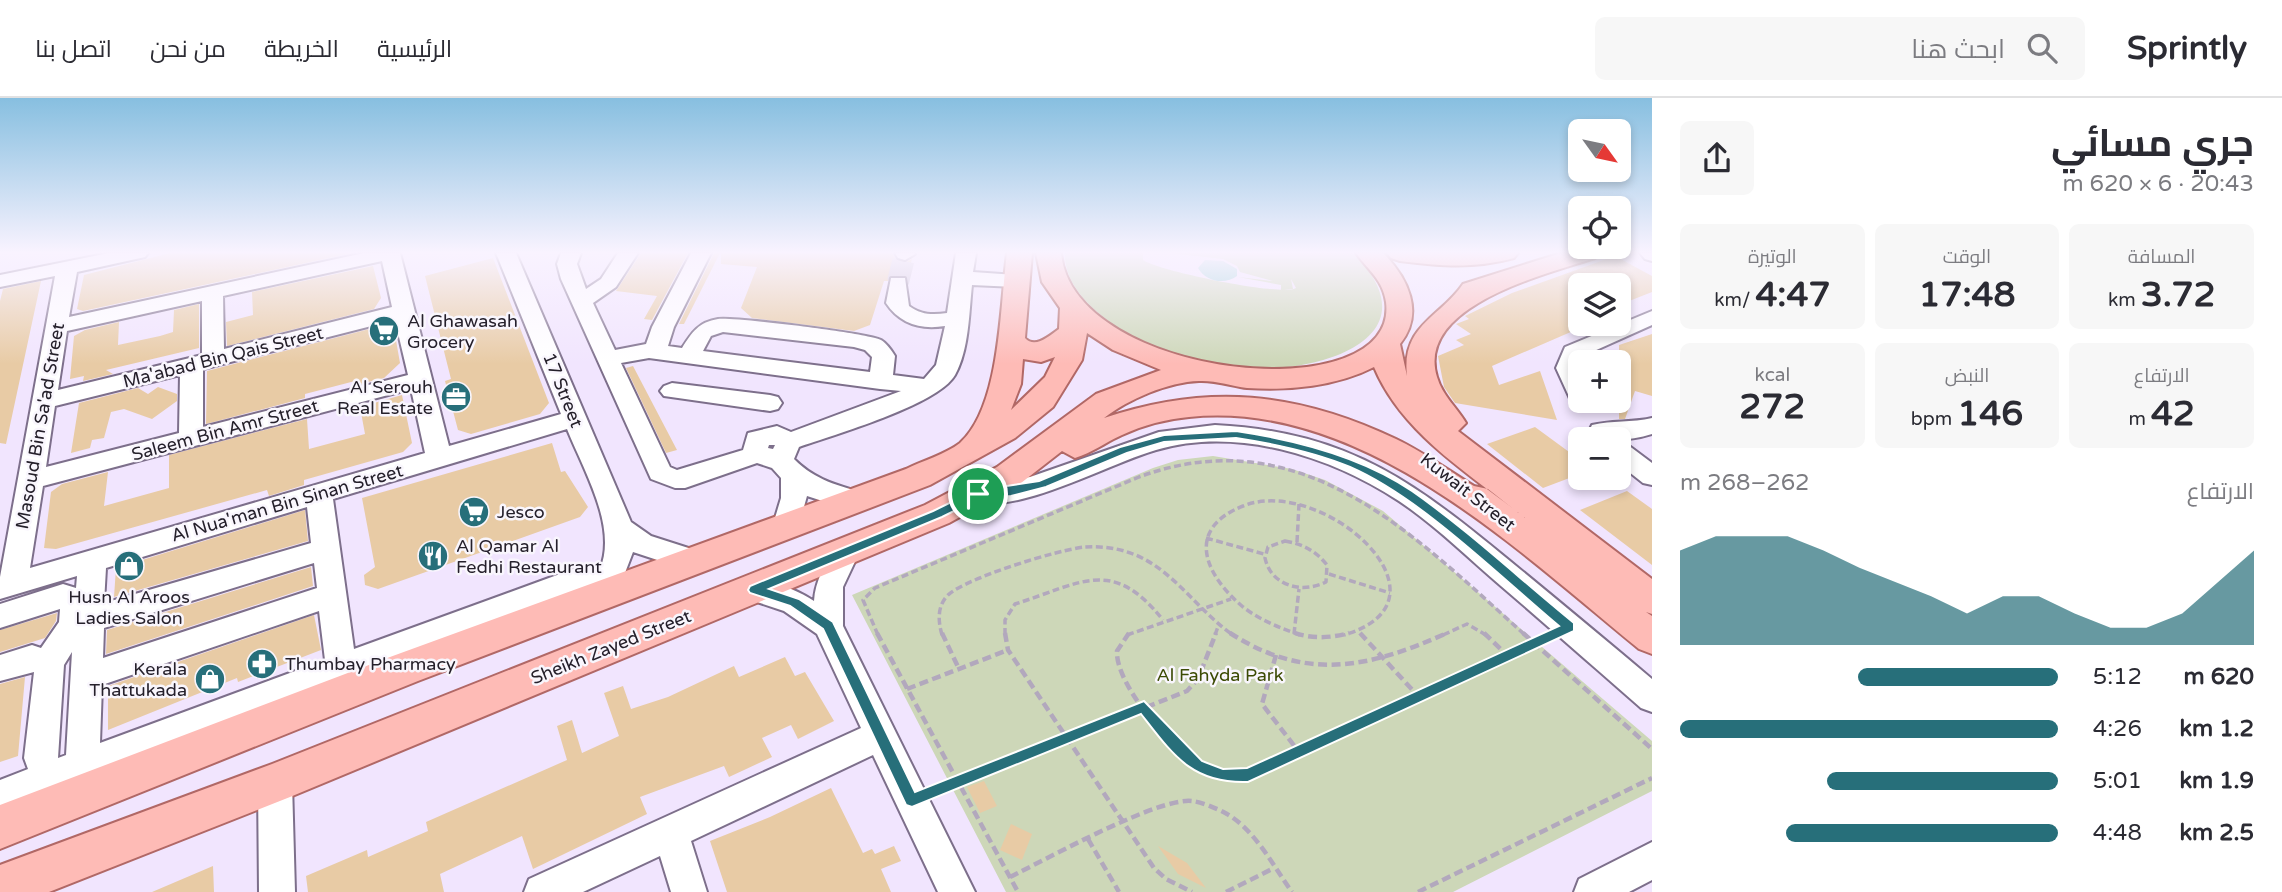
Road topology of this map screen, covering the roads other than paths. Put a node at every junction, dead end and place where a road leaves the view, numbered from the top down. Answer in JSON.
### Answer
{"nodes":[{"id":1,"x":65,"y":290,"type":"edge"},
{"id":2,"x":221,"y":290,"type":"edge"},
{"id":3,"x":399,"y":290,"type":"edge"},
{"id":4,"x":521,"y":290,"type":"edge"},
{"id":5,"x":585,"y":290,"type":"edge"},
{"id":6,"x":682,"y":290,"type":"edge"},
{"id":7,"x":898,"y":290,"type":"edge"},
{"id":8,"x":960,"y":290,"type":"edge"},
{"id":9,"x":1015,"y":290,"type":"edge"},
{"id":10,"x":1059,"y":290,"type":"edge"},
{"id":11,"x":1395,"y":290,"type":"edge"},
{"id":12,"x":1472,"y":290,"type":"edge"},
{"id":13,"x":1481,"y":290,"type":"edge"},
{"id":14,"x":212,"y":292,"type":"junction"},
{"id":15,"x":578,"y":292,"type":"joint"},
{"id":16,"x":404,"y":311,"type":"junction"},
{"id":17,"x":955,"y":317,"type":"junction"},
{"id":18,"x":1652,"y":317,"type":"edge"},
{"id":19,"x":1073,"y":320,"type":"junction"},
{"id":20,"x":56,"y":327,"type":"junction"},
{"id":21,"x":1392,"y":334,"type":"junction"},
{"id":22,"x":1010,"y":340,"type":"junction"},
{"id":23,"x":1578,"y":350,"type":"edge"},
{"id":24,"x":655,"y":352,"type":"junction"},
{"id":25,"x":689,"y":356,"type":"junction"},
{"id":26,"x":607,"y":358,"type":"junction"},
{"id":27,"x":202,"y":362,"type":"junction"},
{"id":28,"x":782,"y":368,"type":"junction"},
{"id":29,"x":1201,"y":371,"type":"junction"},
{"id":30,"x":420,"y":379,"type":"junction"},
{"id":31,"x":1263,"y":379,"type":"junction"},
{"id":32,"x":880,"y":381,"type":"junction"},
{"id":33,"x":929,"y":387,"type":"junction"},
{"id":34,"x":671,"y":391,"type":"dead end"},
{"id":35,"x":42,"y":402,"type":"junction"},
{"id":36,"x":574,"y":418,"type":"junction"},
{"id":37,"x":1652,"y":426,"type":"edge"},
{"id":38,"x":1631,"y":431,"type":"edge"},
{"id":39,"x":191,"y":439,"type":"junction"},
{"id":40,"x":771,"y":441,"type":"junction"},
{"id":41,"x":971,"y":449,"type":"junction"},
{"id":42,"x":651,"y":452,"type":"joint"},
{"id":43,"x":439,"y":458,"type":"junction"},
{"id":44,"x":1631,"y":460,"type":"edge"},
{"id":45,"x":1030,"y":461,"type":"junction"},
{"id":46,"x":1652,"y":476,"type":"edge"},
{"id":47,"x":30,"y":480,"type":"junction"},
{"id":48,"x":319,"y":494,"type":"junction"},
{"id":49,"x":978,"y":494,"type":"junction"},
{"id":50,"x":857,"y":501,"type":"junction"},
{"id":51,"x":1508,"y":505,"type":"junction"},
{"id":52,"x":620,"y":528,"type":"junction"},
{"id":53,"x":786,"y":528,"type":"junction"},
{"id":54,"x":326,"y":549,"type":"junction"},
{"id":55,"x":845,"y":553,"type":"junction"},
{"id":56,"x":92,"y":560,"type":"junction"},
{"id":57,"x":694,"y":561,"type":"junction"},
{"id":58,"x":7,"y":586,"type":"edge"},
{"id":59,"x":755,"y":590,"type":"junction"},
{"id":60,"x":332,"y":595,"type":"junction"},
{"id":61,"x":603,"y":596,"type":"junction"},
{"id":62,"x":1652,"y":599,"type":"edge"},
{"id":63,"x":0,"y":616,"type":"edge"},
{"id":64,"x":89,"y":620,"type":"junction"},
{"id":65,"x":828,"y":626,"type":"junction"},
{"id":66,"x":1652,"y":638,"type":"edge"},
{"id":67,"x":48,"y":663,"type":"junction"},
{"id":68,"x":347,"y":666,"type":"junction"},
{"id":69,"x":0,"y":668,"type":"edge"},
{"id":70,"x":404,"y":668,"type":"junction"},
{"id":71,"x":86,"y":677,"type":"junction"},
{"id":72,"x":1652,"y":698,"type":"edge"},
{"id":73,"x":881,"y":735,"type":"junction"},
{"id":74,"x":87,"y":778,"type":"junction"},
{"id":75,"x":48,"y":779,"type":"junction"},
{"id":76,"x":275,"y":783,"type":"junction"},
{"id":77,"x":0,"y":796,"type":"edge"},
{"id":78,"x":0,"y":827,"type":"edge"},
{"id":79,"x":670,"y":832,"type":"junction"},
{"id":80,"x":1652,"y":860,"type":"edge"},
{"id":81,"x":9,"y":888,"type":"edge"},
{"id":82,"x":277,"y":892,"type":"edge"},
{"id":83,"x":542,"y":892,"type":"edge"},
{"id":84,"x":689,"y":892,"type":"edge"},
{"id":85,"x":957,"y":892,"type":"edge"},
{"id":86,"x":1592,"y":892,"type":"edge"}],
"edges":[{"from":1,"to":20,"type":"street","name":"Masoud Bin Sa'ad Street"},
{"from":2,"to":14,"type":"street"},
{"from":3,"to":16,"type":"street"},
{"from":4,"to":36,"type":"street","name":"17 Street"},
{"from":5,"to":15,"type":"street"},
{"from":6,"to":24,"type":"street"},
{"from":7,"to":17,"type":"street"},
{"from":8,"to":17,"type":"street"},
{"from":9,"to":22,"type":"main road"},
{"from":10,"to":19,"type":"main road"},
{"from":11,"to":21,"type":"main road","name":"Kuwait Street"},
{"from":12,"to":21,"type":"main road"},
{"from":13,"to":51,"type":"main road"},
{"from":14,"to":20,"type":"street"},
{"from":14,"to":27,"type":"street"},
{"from":15,"to":26,"type":"street"},
{"from":16,"to":27,"type":"street","name":"Ma'abad Bin Qais Street"},
{"from":16,"to":30,"type":"street"},
{"from":17,"to":33,"type":"street"},
{"from":18,"to":23,"type":"street"},
{"from":19,"to":22,"type":"main road"},
{"from":19,"to":29,"type":"main road"},
{"from":19,"to":41,"type":"main road"},
{"from":20,"to":35,"type":"street","name":"Masoud Bin Sa'ad Street"},
{"from":21,"to":31,"type":"main road"},
{"from":21,"to":51,"type":"main road","name":"Kuwait Street"},
{"from":22,"to":41,"type":"main road"},
{"from":24,"to":25,"type":"street"},
{"from":24,"to":26,"type":"street"},
{"from":25,"to":28,"type":"street"},
{"from":25,"to":32,"type":"street"},
{"from":26,"to":42,"type":"street"},
{"from":27,"to":35,"type":"street","name":"Ma'abad Bin Qais Street"},
{"from":27,"to":39,"type":"street"},
{"from":28,"to":32,"type":"street"},
{"from":28,"to":40,"type":"street"},
{"from":29,"to":31,"type":"main road"},
{"from":29,"to":45,"type":"main road","name":"Sheikh Zayed Street"},
{"from":30,"to":39,"type":"street","name":"Saleem Bin Amr Street"},
{"from":30,"to":43,"type":"street"},
{"from":31,"to":51,"type":"main road","name":"Kuwait Street"},
{"from":32,"to":33,"type":"street"},
{"from":33,"to":40,"type":"street"},
{"from":34,"to":40,"type":"street"},
{"from":35,"to":47,"type":"street","name":"Masoud Bin Sa'ad Street"},
{"from":36,"to":43,"type":"street","name":"Al Nua'man Bin Sinan Street"},
{"from":36,"to":52,"type":"street","name":"17 Street"},
{"from":37,"to":38,"type":"street"},
{"from":39,"to":47,"type":"street","name":"Saleem Bin Amr Street"},
{"from":40,"to":42,"type":"street"},
{"from":40,"to":50,"type":"street"},
{"from":40,"to":53,"type":"street"},
{"from":41,"to":50,"type":"main road"},
{"from":43,"to":48,"type":"street","name":"Al Nua'man Bin Sinan Street"},
{"from":44,"to":46,"type":"street"},
{"from":45,"to":49,"type":"main road","name":"Sheikh Zayed Street"},
{"from":45,"to":51,"type":"main road"},
{"from":47,"to":58,"type":"street","name":"Masoud Bin Sa'ad Street"},
{"from":48,"to":54,"type":"street"},
{"from":48,"to":56,"type":"street","name":"Al Nua'man Bin Sinan Street"},
{"from":49,"to":55,"type":"main road","name":"Sheikh Zayed Street"},
{"from":49,"to":72,"type":"street"},
{"from":50,"to":53,"type":"main road"},
{"from":51,"to":62,"type":"main road","name":"Kuwait Street"},
{"from":51,"to":66,"type":"main road","name":"Kuwait Street"},
{"from":52,"to":57,"type":"street"},
{"from":52,"to":61,"type":"street","name":"17 Street"},
{"from":53,"to":57,"type":"main road"},
{"from":54,"to":60,"type":"street"},
{"from":54,"to":64,"type":"street"},
{"from":55,"to":59,"type":"main road","name":"Sheikh Zayed Street"},
{"from":55,"to":65,"type":"street"},
{"from":56,"to":58,"type":"street","name":"Al Nua'man Bin Sinan Street"},
{"from":56,"to":64,"type":"street"},
{"from":57,"to":61,"type":"main road"},
{"from":59,"to":65,"type":"street"},
{"from":59,"to":76,"type":"main road","name":"Sheikh Zayed Street"},
{"from":60,"to":68,"type":"street"},
{"from":60,"to":71,"type":"street"},
{"from":61,"to":68,"type":"street"},
{"from":61,"to":70,"type":"main road"},
{"from":63,"to":67,"type":"street"},
{"from":64,"to":71,"type":"street"},
{"from":65,"to":73,"type":"street"},
{"from":67,"to":69,"type":"street"},
{"from":67,"to":75,"type":"street"},
{"from":68,"to":70,"type":"main road"},
{"from":68,"to":74,"type":"street"},
{"from":70,"to":74,"type":"main road"},
{"from":71,"to":74,"type":"street"},
{"from":73,"to":79,"type":"street"},
{"from":73,"to":85,"type":"street"},
{"from":74,"to":75,"type":"street"},
{"from":74,"to":78,"type":"main road"},
{"from":75,"to":77,"type":"street"},
{"from":76,"to":81,"type":"main road","name":"Sheikh Zayed Street"},
{"from":76,"to":82,"type":"street"},
{"from":79,"to":83,"type":"street"},
{"from":79,"to":84,"type":"street"},
{"from":80,"to":86,"type":"street"}]}
